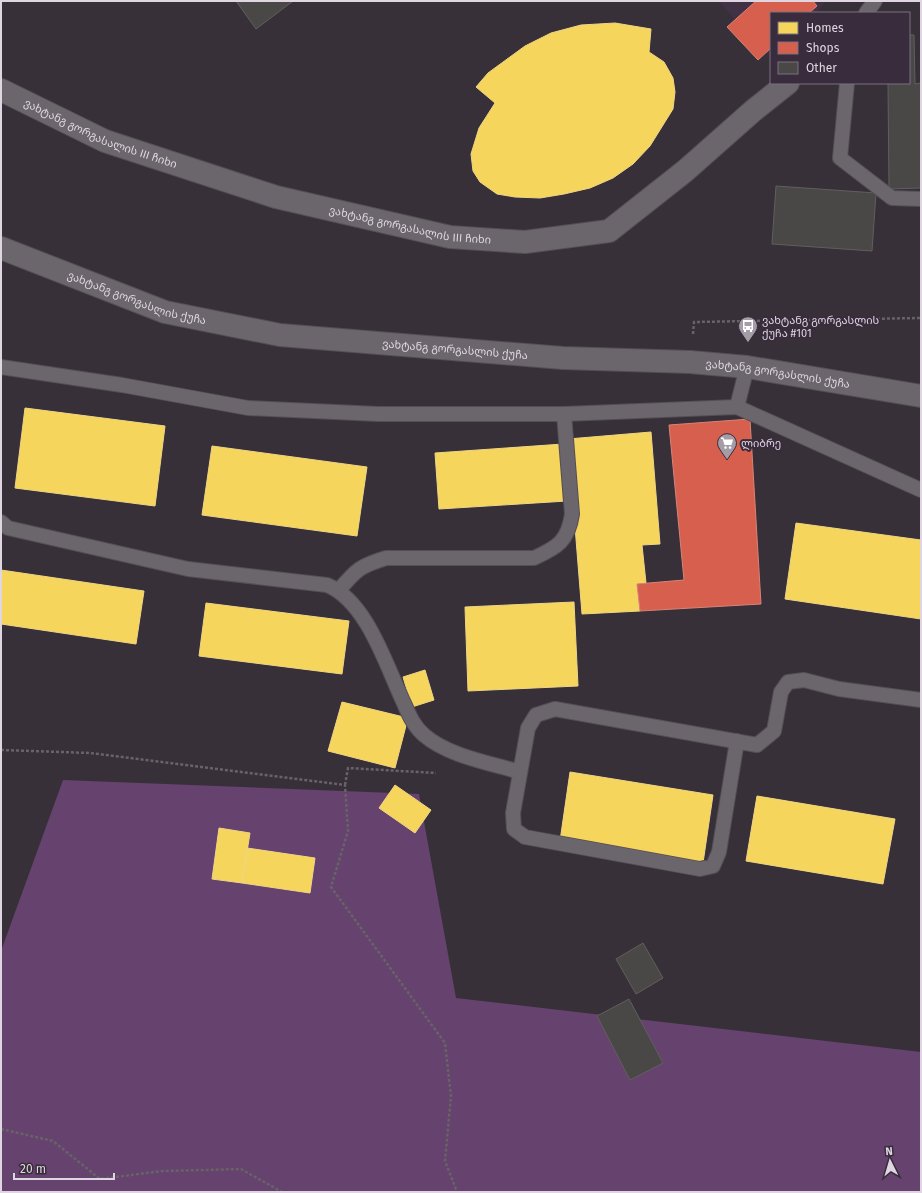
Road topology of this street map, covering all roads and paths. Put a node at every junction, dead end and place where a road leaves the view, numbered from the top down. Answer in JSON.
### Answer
{"nodes":[{"id":1,"x":875,"y":1,"type":"edge"},
{"id":2,"x":867,"y":12,"type":"edge"},
{"id":3,"x":787,"y":84,"type":"edge"},
{"id":4,"x":847,"y":84,"type":"edge"},
{"id":5,"x":1,"y":90,"type":"edge"},
{"id":6,"x":921,"y":199,"type":"edge"},
{"id":7,"x":1,"y":248,"type":"edge"},
{"id":8,"x":921,"y":318,"type":"edge"},
{"id":9,"x":690,"y":362,"type":"junction"},
{"id":10,"x":1,"y":367,"type":"edge"},
{"id":11,"x":748,"y":367,"type":"junction"},
{"id":12,"x":921,"y":396,"type":"edge"},
{"id":13,"x":737,"y":407,"type":"junction"},
{"id":14,"x":564,"y":414,"type":"junction"},
{"id":15,"x":921,"y":490,"type":"edge"},
{"id":16,"x":1,"y":522,"type":"edge"},
{"id":17,"x":339,"y":590,"type":"junction"},
{"id":18,"x":921,"y":700,"type":"edge"},
{"id":19,"x":424,"y":735,"type":"junction"},
{"id":20,"x":737,"y":741,"type":"junction"},
{"id":21,"x":1,"y":750,"type":"edge"},
{"id":22,"x":520,"y":772,"type":"junction"},
{"id":23,"x":345,"y":785,"type":"junction"},
{"id":24,"x":1,"y":1129,"type":"edge"},
{"id":25,"x":282,"y":1192,"type":"edge"},
{"id":26,"x":457,"y":1192,"type":"edge"}],
"edges":[{"from":1,"to":2,"type":"lane"},
{"from":3,"to":5,"type":"street","name":"ვახტანგ გორგასალის III ჩიხი"},
{"from":4,"to":6,"type":"lane"},
{"from":7,"to":9,"type":"street","name":"ვახტანგ გორგასლის ქუჩა"},
{"from":8,"to":9,"type":"path"},
{"from":9,"to":11,"type":"street","name":"ვახტანგ გორგასლის ქუჩა"},
{"from":10,"to":14,"type":"lane"},
{"from":11,"to":12,"type":"street","name":"ვახტანგ გორგასლის ქუჩა"},
{"from":11,"to":13,"type":"lane"},
{"from":13,"to":14,"type":"lane"},
{"from":13,"to":15,"type":"lane"},
{"from":14,"to":17,"type":"lane"},
{"from":16,"to":17,"type":"lane"},
{"from":17,"to":19,"type":"lane"},
{"from":18,"to":20,"type":"lane"},
{"from":19,"to":22,"type":"lane"},
{"from":19,"to":23,"type":"path"},
{"from":20,"to":22,"type":"lane"},
{"from":20,"to":22,"type":"lane"},
{"from":21,"to":23,"type":"path"},
{"from":23,"to":26,"type":"path"},
{"from":24,"to":25,"type":"path"}]}
